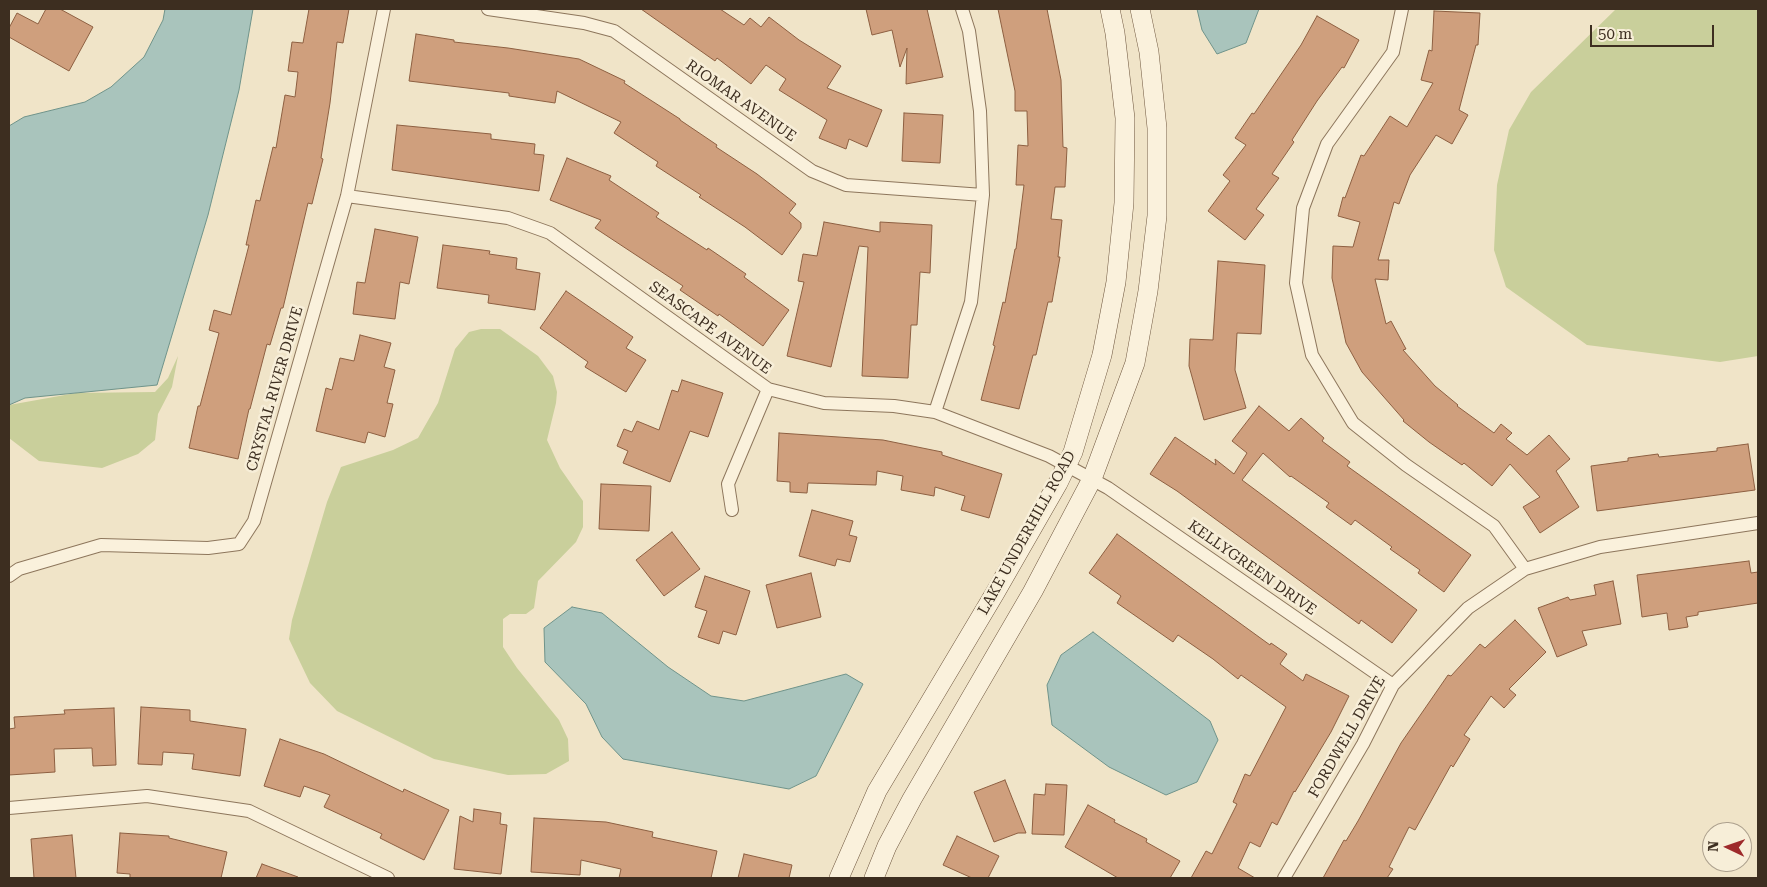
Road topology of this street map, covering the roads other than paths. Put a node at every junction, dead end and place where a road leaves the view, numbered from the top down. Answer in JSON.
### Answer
{"nodes":[{"id":1,"x":384,"y":9,"type":"edge"},
{"id":2,"x":488,"y":9,"type":"edge"},
{"id":3,"x":962,"y":9,"type":"edge"},
{"id":4,"x":1110,"y":9,"type":"edge"},
{"id":5,"x":1140,"y":9,"type":"edge"},
{"id":6,"x":1402,"y":9,"type":"edge"},
{"id":7,"x":983,"y":195,"type":"junction"},
{"id":8,"x":347,"y":196,"type":"junction"},
{"id":9,"x":768,"y":390,"type":"junction"},
{"id":10,"x":935,"y":412,"type":"junction"},
{"id":11,"x":1066,"y":465,"type":"junction"},
{"id":12,"x":1092,"y":479,"type":"junction"},
{"id":13,"x":732,"y":510,"type":"dead end"},
{"id":14,"x":1758,"y":523,"type":"edge"},
{"id":15,"x":1525,"y":568,"type":"junction"},
{"id":16,"x":9,"y":576,"type":"edge"},
{"id":17,"x":1393,"y":685,"type":"junction"},
{"id":18,"x":9,"y":808,"type":"edge"},
{"id":19,"x":388,"y":878,"type":"edge"},
{"id":20,"x":839,"y":878,"type":"edge"},
{"id":21,"x":874,"y":878,"type":"edge"},
{"id":22,"x":1284,"y":878,"type":"edge"}],
"edges":[{"from":1,"to":8,"type":"street","name":"CRYSTAL RIVER DRIVE"},
{"from":2,"to":7,"type":"street","name":"RIOMAR AVENUE"},
{"from":3,"to":7,"type":"street"},
{"from":4,"to":11,"type":"street","name":"LAKE UNDERHILL ROAD"},
{"from":5,"to":12,"type":"street","name":"LAKE UNDERHILL ROAD"},
{"from":6,"to":15,"type":"street"},
{"from":7,"to":10,"type":"street"},
{"from":8,"to":9,"type":"street","name":"SEASCAPE AVENUE"},
{"from":8,"to":16,"type":"street","name":"CRYSTAL RIVER DRIVE"},
{"from":9,"to":10,"type":"street","name":"SEASCAPE AVENUE"},
{"from":9,"to":13,"type":"street"},
{"from":10,"to":11,"type":"street","name":"SEASCAPE AVENUE"},
{"from":11,"to":12,"type":"street","name":"SEASCAPE AVENUE"},
{"from":11,"to":20,"type":"street","name":"LAKE UNDERHILL ROAD"},
{"from":12,"to":17,"type":"street","name":"KELLYGREEN DRIVE"},
{"from":12,"to":21,"type":"street","name":"LAKE UNDERHILL ROAD"},
{"from":14,"to":15,"type":"street","name":"FORDWELL DRIVE"},
{"from":15,"to":17,"type":"street","name":"FORDWELL DRIVE"},
{"from":17,"to":22,"type":"street","name":"FORDWELL DRIVE"},
{"from":18,"to":19,"type":"street"}]}
